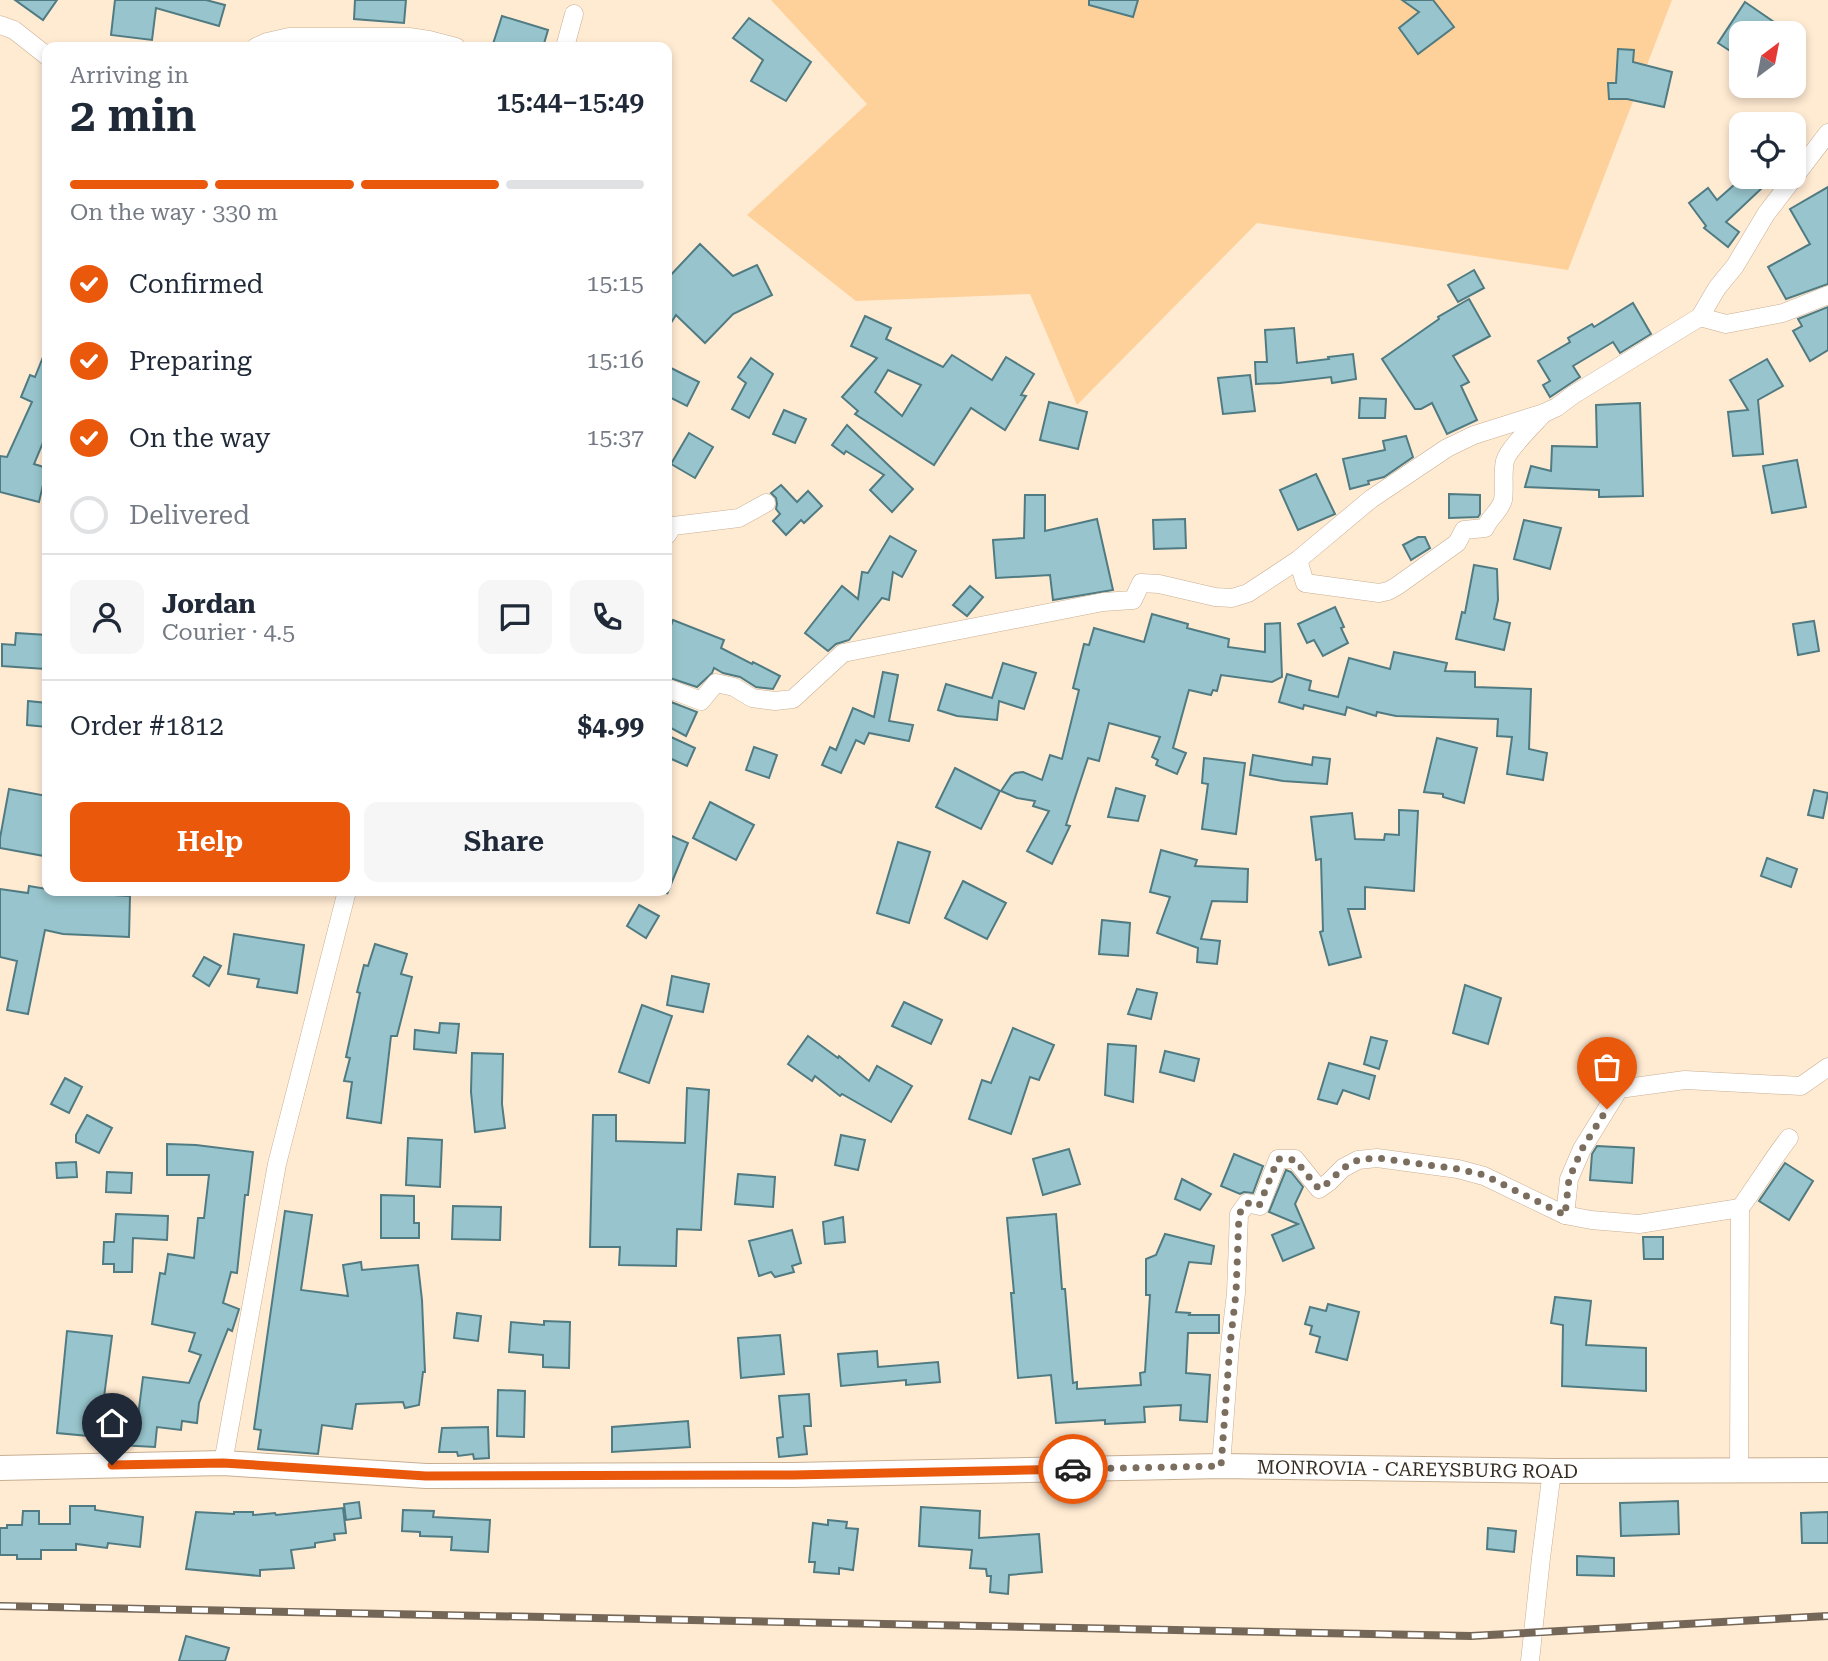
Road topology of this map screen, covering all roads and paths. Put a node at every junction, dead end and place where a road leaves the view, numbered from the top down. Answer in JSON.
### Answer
{"nodes":[{"id":1,"x":574,"y":14,"type":"dead end"},
{"id":2,"x":0,"y":24,"type":"edge"},
{"id":3,"x":267,"y":42,"type":"edge"},
{"id":4,"x":437,"y":42,"type":"edge"},
{"id":5,"x":566,"y":42,"type":"edge"},
{"id":6,"x":42,"y":52,"type":"edge"},
{"id":7,"x":1828,"y":133,"type":"edge"},
{"id":8,"x":1828,"y":295,"type":"edge"},
{"id":9,"x":1700,"y":317,"type":"junction"},
{"id":10,"x":1544,"y":413,"type":"junction"},
{"id":11,"x":766,"y":503,"type":"dead end"},
{"id":12,"x":672,"y":528,"type":"edge"},
{"id":13,"x":1298,"y":560,"type":"junction"},
{"id":14,"x":672,"y":690,"type":"edge"},
{"id":15,"x":346,"y":896,"type":"edge"},
{"id":16,"x":1828,"y":1067,"type":"edge"},
{"id":17,"x":1789,"y":1139,"type":"dead end"},
{"id":18,"x":1740,"y":1208,"type":"junction"},
{"id":19,"x":1565,"y":1215,"type":"junction"},
{"id":20,"x":223,"y":1463,"type":"junction"},
{"id":21,"x":1221,"y":1466,"type":"junction"},
{"id":22,"x":0,"y":1468,"type":"edge"},
{"id":23,"x":1828,"y":1470,"type":"edge"},
{"id":24,"x":1552,"y":1471,"type":"junction"},
{"id":25,"x":1739,"y":1472,"type":"junction"},
{"id":26,"x":1530,"y":1661,"type":"edge"}],
"edges":[{"from":1,"to":5,"type":"street"},
{"from":2,"to":6,"type":"street"},
{"from":3,"to":4,"type":"street"},
{"from":7,"to":9,"type":"street"},
{"from":8,"to":9,"type":"street"},
{"from":9,"to":10,"type":"street"},
{"from":10,"to":13,"type":"street"},
{"from":10,"to":13,"type":"street"},
{"from":11,"to":12,"type":"street"},
{"from":13,"to":14,"type":"street"},
{"from":15,"to":20,"type":"street"},
{"from":16,"to":19,"type":"street"},
{"from":17,"to":18,"type":"street"},
{"from":18,"to":19,"type":"street"},
{"from":18,"to":25,"type":"street"},
{"from":19,"to":21,"type":"street"},
{"from":20,"to":21,"type":"main road","name":"MONROVIA - CAREYSBURG ROAD"},
{"from":20,"to":22,"type":"main road","name":"MONROVIA - CAREYSBURG ROAD"},
{"from":21,"to":24,"type":"main road","name":"MONROVIA - CAREYSBURG ROAD"},
{"from":23,"to":25,"type":"main road","name":"MONROVIA - CAREYSBURG ROAD"},
{"from":24,"to":25,"type":"main road","name":"MONROVIA - CAREYSBURG ROAD"},
{"from":24,"to":26,"type":"street"}]}
